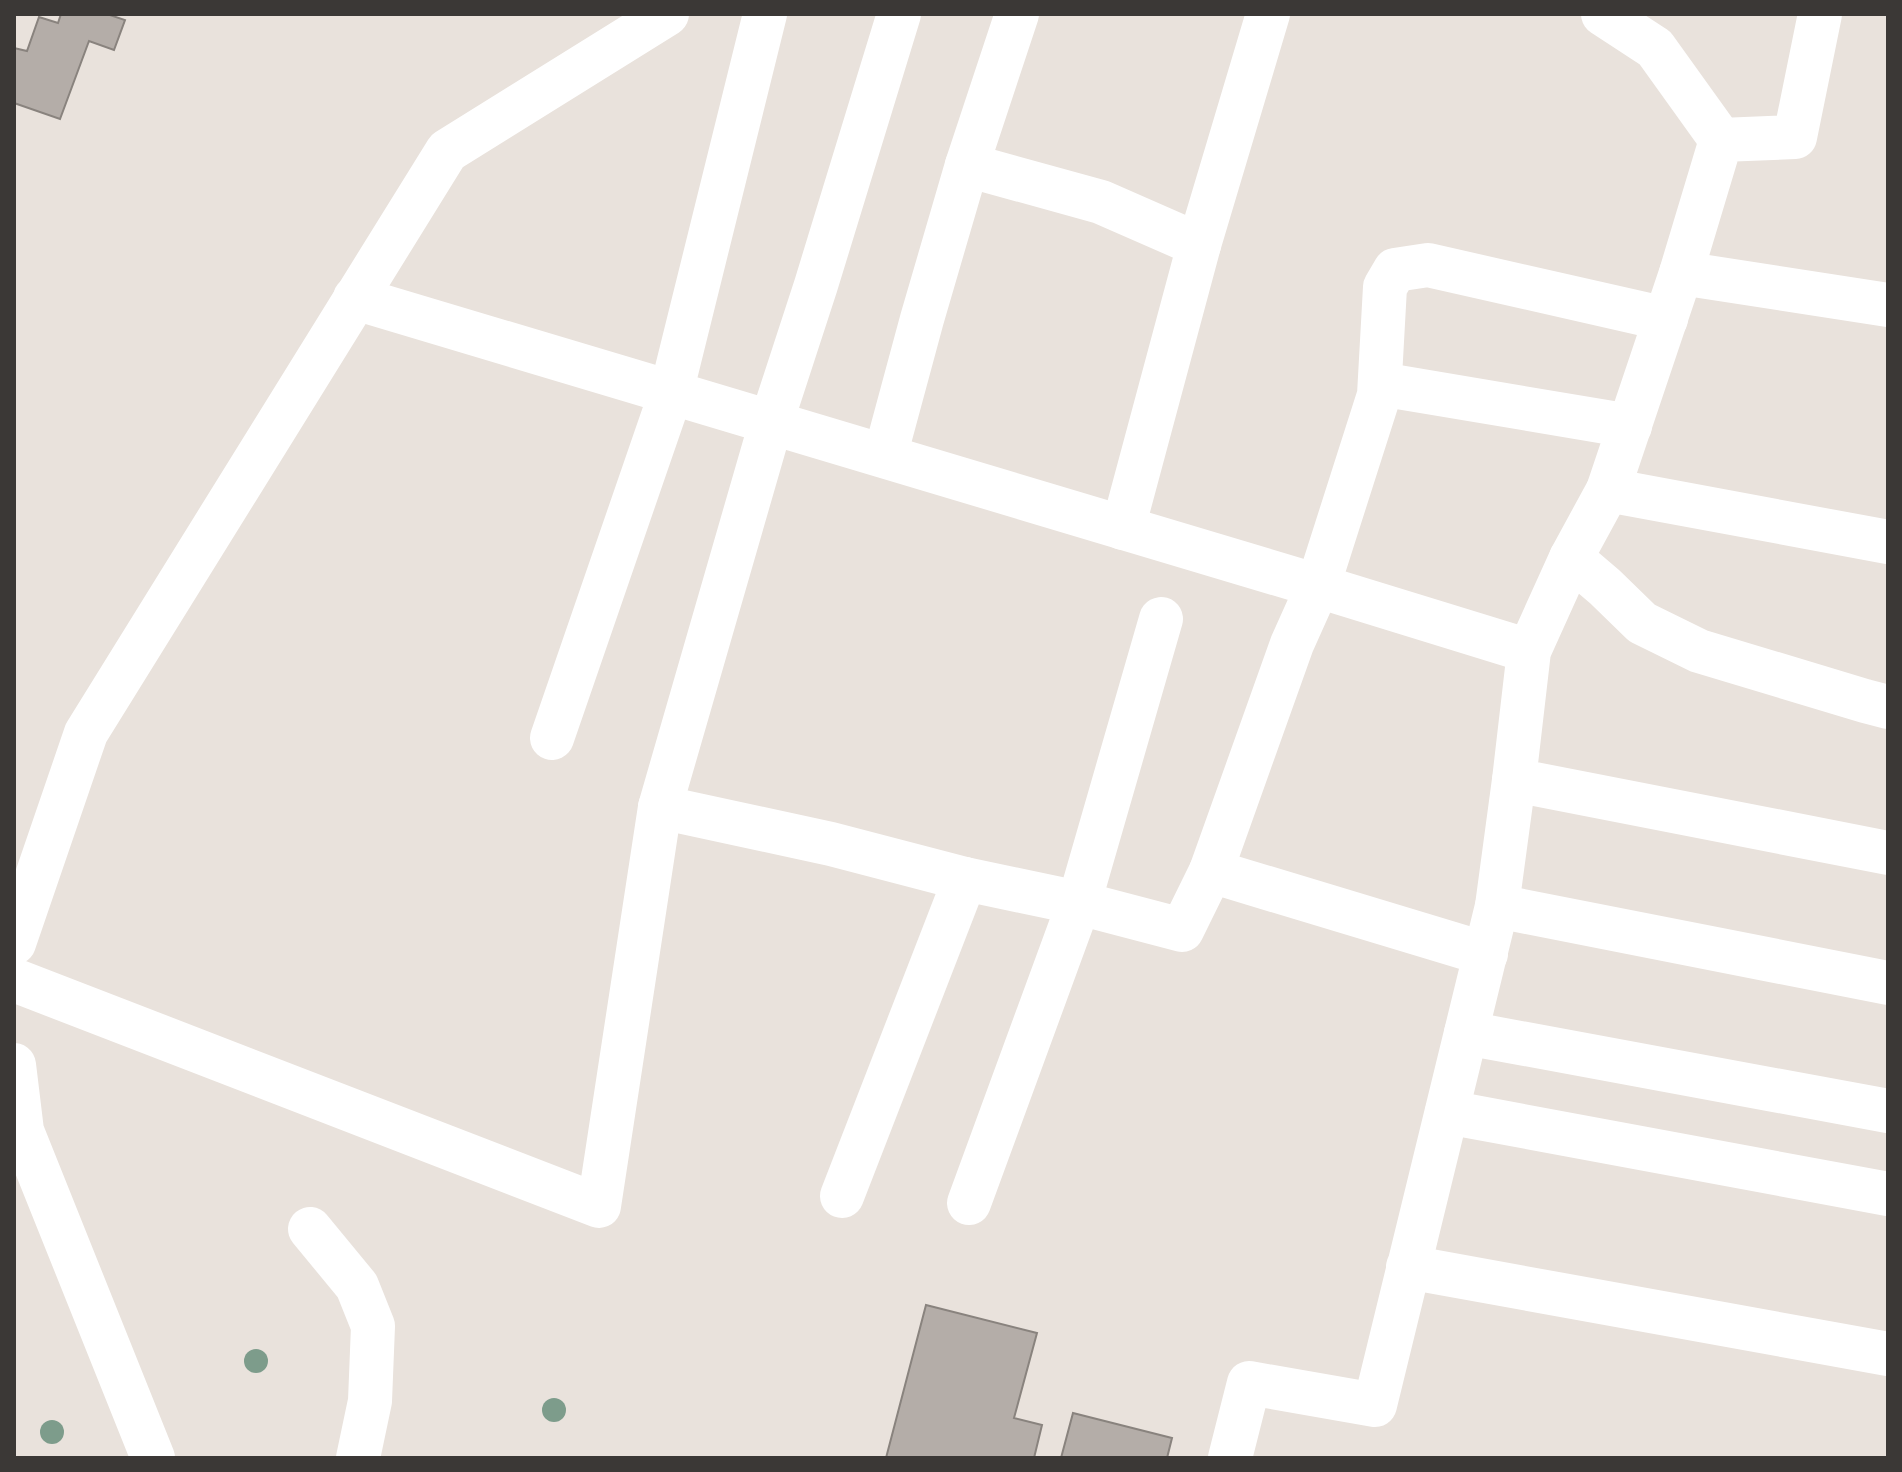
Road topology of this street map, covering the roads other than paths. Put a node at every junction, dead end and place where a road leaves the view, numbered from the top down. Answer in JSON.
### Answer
{"nodes":[{"id":1,"x":667,"y":14,"type":"edge"},
{"id":2,"x":765,"y":14,"type":"edge"},
{"id":3,"x":899,"y":14,"type":"edge"},
{"id":4,"x":1017,"y":14,"type":"edge"},
{"id":5,"x":1268,"y":14,"type":"edge"},
{"id":6,"x":1603,"y":14,"type":"edge"},
{"id":7,"x":1820,"y":14,"type":"edge"},
{"id":8,"x":1721,"y":140,"type":"junction"},
{"id":9,"x":967,"y":165,"type":"junction"},
{"id":10,"x":1199,"y":245,"type":"junction"},
{"id":11,"x":1681,"y":273,"type":"junction"},
{"id":12,"x":355,"y":298,"type":"junction"},
{"id":13,"x":1888,"y":305,"type":"edge"},
{"id":14,"x":1666,"y":319,"type":"junction"},
{"id":15,"x":1380,"y":384,"type":"junction"},
{"id":16,"x":671,"y":393,"type":"junction"},
{"id":17,"x":771,"y":423,"type":"junction"},
{"id":18,"x":1630,"y":426,"type":"junction"},
{"id":19,"x":885,"y":456,"type":"junction"},
{"id":20,"x":1608,"y":490,"type":"junction"},
{"id":21,"x":1123,"y":528,"type":"junction"},
{"id":22,"x":1888,"y":542,"type":"edge"},
{"id":23,"x":1571,"y":558,"type":"junction"},
{"id":24,"x":1318,"y":586,"type":"junction"},
{"id":25,"x":1161,"y":619,"type":"dead end"},
{"id":26,"x":1529,"y":651,"type":"junction"},
{"id":27,"x":1888,"y":707,"type":"edge"},
{"id":28,"x":552,"y":738,"type":"dead end"},
{"id":29,"x":1514,"y":780,"type":"junction"},
{"id":30,"x":660,"y":807,"type":"junction"},
{"id":31,"x":1888,"y":853,"type":"edge"},
{"id":32,"x":1211,"y":871,"type":"junction"},
{"id":33,"x":965,"y":879,"type":"junction"},
{"id":34,"x":1079,"y":903,"type":"junction"},
{"id":35,"x":1497,"y":906,"type":"junction"},
{"id":36,"x":14,"y":943,"type":"edge"},
{"id":37,"x":1486,"y":954,"type":"junction"},
{"id":38,"x":14,"y":980,"type":"edge"},
{"id":39,"x":1888,"y":983,"type":"edge"},
{"id":40,"x":1466,"y":1033,"type":"junction"},
{"id":41,"x":14,"y":1065,"type":"edge"},
{"id":42,"x":1888,"y":1111,"type":"edge"},
{"id":43,"x":1447,"y":1112,"type":"junction"},
{"id":44,"x":1888,"y":1194,"type":"edge"},
{"id":45,"x":842,"y":1196,"type":"dead end"},
{"id":46,"x":969,"y":1203,"type":"dead end"},
{"id":47,"x":310,"y":1229,"type":"dead end"},
{"id":48,"x":1408,"y":1267,"type":"junction"},
{"id":49,"x":1888,"y":1354,"type":"edge"},
{"id":50,"x":153,"y":1458,"type":"edge"},
{"id":51,"x":358,"y":1458,"type":"edge"},
{"id":52,"x":1230,"y":1458,"type":"edge"}],
"edges":[{"from":1,"to":12,"type":"street"},
{"from":2,"to":16,"type":"street"},
{"from":3,"to":17,"type":"street"},
{"from":4,"to":9,"type":"street"},
{"from":5,"to":10,"type":"street"},
{"from":6,"to":8,"type":"street"},
{"from":7,"to":8,"type":"street"},
{"from":8,"to":11,"type":"street"},
{"from":9,"to":10,"type":"street"},
{"from":9,"to":19,"type":"street"},
{"from":10,"to":21,"type":"street"},
{"from":11,"to":13,"type":"street"},
{"from":11,"to":14,"type":"street"},
{"from":12,"to":16,"type":"street"},
{"from":12,"to":36,"type":"street"},
{"from":14,"to":15,"type":"street"},
{"from":14,"to":18,"type":"street"},
{"from":15,"to":18,"type":"street"},
{"from":15,"to":24,"type":"street"},
{"from":16,"to":17,"type":"street"},
{"from":16,"to":28,"type":"street"},
{"from":17,"to":19,"type":"street"},
{"from":17,"to":30,"type":"street"},
{"from":18,"to":20,"type":"street"},
{"from":19,"to":21,"type":"street"},
{"from":20,"to":22,"type":"street"},
{"from":20,"to":23,"type":"street"},
{"from":21,"to":24,"type":"street"},
{"from":23,"to":26,"type":"street"},
{"from":23,"to":27,"type":"street"},
{"from":24,"to":26,"type":"street"},
{"from":24,"to":32,"type":"street"},
{"from":25,"to":34,"type":"street"},
{"from":26,"to":29,"type":"street"},
{"from":29,"to":31,"type":"street"},
{"from":29,"to":35,"type":"street"},
{"from":30,"to":33,"type":"street"},
{"from":30,"to":38,"type":"street"},
{"from":32,"to":34,"type":"street"},
{"from":32,"to":37,"type":"street"},
{"from":33,"to":34,"type":"street"},
{"from":33,"to":45,"type":"street"},
{"from":34,"to":46,"type":"street"},
{"from":35,"to":37,"type":"street"},
{"from":35,"to":39,"type":"street"},
{"from":37,"to":40,"type":"street"},
{"from":40,"to":42,"type":"street"},
{"from":40,"to":43,"type":"street"},
{"from":41,"to":50,"type":"street"},
{"from":43,"to":44,"type":"street"},
{"from":43,"to":48,"type":"street"},
{"from":47,"to":51,"type":"street"},
{"from":48,"to":49,"type":"street"},
{"from":48,"to":52,"type":"street"}]}
